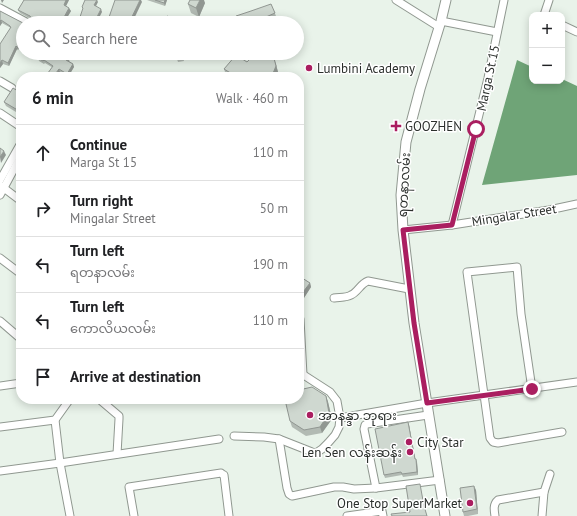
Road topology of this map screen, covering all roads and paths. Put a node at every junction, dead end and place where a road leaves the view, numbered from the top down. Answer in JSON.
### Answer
{"nodes":[{"id":1,"x":396,"y":0,"type":"edge"},
{"id":2,"x":446,"y":0,"type":"edge"},
{"id":3,"x":504,"y":0,"type":"edge"},
{"id":4,"x":549,"y":0,"type":"edge"},
{"id":5,"x":0,"y":8,"type":"edge"},
{"id":6,"x":545,"y":12,"type":"edge"},
{"id":7,"x":16,"y":17,"type":"edge"},
{"id":8,"x":440,"y":24,"type":"junction"},
{"id":9,"x":565,"y":26,"type":"edge"},
{"id":10,"x":497,"y":32,"type":"junction"},
{"id":11,"x":577,"y":32,"type":"edge"},
{"id":12,"x":0,"y":81,"type":"edge"},
{"id":13,"x":12,"y":88,"type":"edge"},
{"id":14,"x":0,"y":113,"type":"edge"},
{"id":15,"x":16,"y":124,"type":"edge"},
{"id":16,"x":16,"y":152,"type":"edge"},
{"id":17,"x":16,"y":164,"type":"edge"},
{"id":18,"x":0,"y":180,"type":"edge"},
{"id":19,"x":2,"y":186,"type":"edge"},
{"id":20,"x":0,"y":196,"type":"edge"},
{"id":21,"x":16,"y":197,"type":"edge"},
{"id":22,"x":577,"y":204,"type":"edge"},
{"id":23,"x":452,"y":225,"type":"junction"},
{"id":24,"x":403,"y":230,"type":"junction"},
{"id":25,"x":0,"y":258,"type":"edge"},
{"id":26,"x":16,"y":270,"type":"edge"},
{"id":27,"x":410,"y":289,"type":"junction"},
{"id":28,"x":334,"y":298,"type":"dead end"},
{"id":29,"x":0,"y":321,"type":"edge"},
{"id":30,"x":16,"y":335,"type":"edge"},
{"id":31,"x":304,"y":376,"type":"edge"},
{"id":32,"x":577,"y":382,"type":"edge"},
{"id":33,"x":16,"y":384,"type":"edge"},
{"id":34,"x":0,"y":386,"type":"edge"},
{"id":35,"x":532,"y":389,"type":"junction"},
{"id":36,"x":485,"y":395,"type":"junction"},
{"id":37,"x":427,"y":403,"type":"junction"},
{"id":38,"x":66,"y":404,"type":"edge"},
{"id":39,"x":105,"y":404,"type":"edge"},
{"id":40,"x":428,"y":415,"type":"junction"},
{"id":41,"x":340,"y":418,"type":"junction"},
{"id":42,"x":55,"y":420,"type":"junction"},
{"id":43,"x":0,"y":427,"type":"edge"},
{"id":44,"x":562,"y":432,"type":"dead end"},
{"id":45,"x":234,"y":436,"type":"dead end"},
{"id":46,"x":219,"y":439,"type":"dead end"},
{"id":47,"x":279,"y":439,"type":"junction"},
{"id":48,"x":117,"y":454,"type":"junction"},
{"id":49,"x":60,"y":464,"type":"junction"},
{"id":50,"x":0,"y":471,"type":"edge"},
{"id":51,"x":550,"y":474,"type":"dead end"},
{"id":52,"x":440,"y":480,"type":"junction"},
{"id":53,"x":376,"y":488,"type":"junction"},
{"id":54,"x":544,"y":492,"type":"junction"},
{"id":55,"x":382,"y":514,"type":"edge"},
{"id":56,"x":70,"y":516,"type":"edge"},
{"id":57,"x":134,"y":516,"type":"edge"},
{"id":58,"x":229,"y":516,"type":"edge"},
{"id":59,"x":347,"y":516,"type":"edge"},
{"id":60,"x":445,"y":516,"type":"edge"},
{"id":61,"x":495,"y":516,"type":"edge"},
{"id":62,"x":542,"y":516,"type":"edge"}],
"edges":[{"from":1,"to":8,"type":"street"},
{"from":2,"to":8,"type":"main road","name":"ရတနာလမ်း"},
{"from":3,"to":10,"type":"street","name":"Marga St 15"},
{"from":4,"to":6,"type":"street"},
{"from":5,"to":7,"type":"street"},
{"from":8,"to":10,"type":"street"},
{"from":8,"to":24,"type":"main road","name":"ရတနာလမ်း"},
{"from":9,"to":11,"type":"street"},
{"from":10,"to":23,"type":"street","name":"Marga St 15"},
{"from":12,"to":13,"type":"street"},
{"from":14,"to":15,"type":"street"},
{"from":16,"to":18,"type":"street"},
{"from":17,"to":19,"type":"street"},
{"from":19,"to":20,"type":"street"},
{"from":19,"to":21,"type":"street"},
{"from":22,"to":23,"type":"street","name":"Mingalar Street"},
{"from":23,"to":24,"type":"street","name":"Mingalar Street"},
{"from":24,"to":27,"type":"main road","name":"ရတနာလမ်း"},
{"from":25,"to":26,"type":"street"},
{"from":27,"to":28,"type":"street"},
{"from":27,"to":37,"type":"main road","name":"ရတနာလမ်း"},
{"from":29,"to":30,"type":"street"},
{"from":31,"to":41,"type":"street"},
{"from":32,"to":35,"type":"street"},
{"from":33,"to":34,"type":"street"},
{"from":35,"to":36,"type":"street"},
{"from":35,"to":36,"type":"street"},
{"from":36,"to":37,"type":"street"},
{"from":36,"to":44,"type":"street"},
{"from":37,"to":40,"type":"main road","name":"ရတနာလမ်း"},
{"from":37,"to":41,"type":"street"},
{"from":38,"to":42,"type":"street"},
{"from":39,"to":48,"type":"street"},
{"from":40,"to":52,"type":"main road","name":"ရတနာလမ်း"},
{"from":40,"to":53,"type":"street"},
{"from":41,"to":47,"type":"street"},
{"from":42,"to":43,"type":"street"},
{"from":42,"to":49,"type":"street"},
{"from":45,"to":47,"type":"street"},
{"from":46,"to":48,"type":"street"},
{"from":47,"to":53,"type":"street"},
{"from":48,"to":49,"type":"street"},
{"from":49,"to":50,"type":"street"},
{"from":49,"to":56,"type":"street"},
{"from":51,"to":54,"type":"street"},
{"from":52,"to":53,"type":"street"},
{"from":52,"to":60,"type":"main road","name":"ရတနာလမ်း"},
{"from":54,"to":61,"type":"street"},
{"from":54,"to":62,"type":"street"},
{"from":55,"to":59,"type":"street"},
{"from":57,"to":58,"type":"street"}]}
